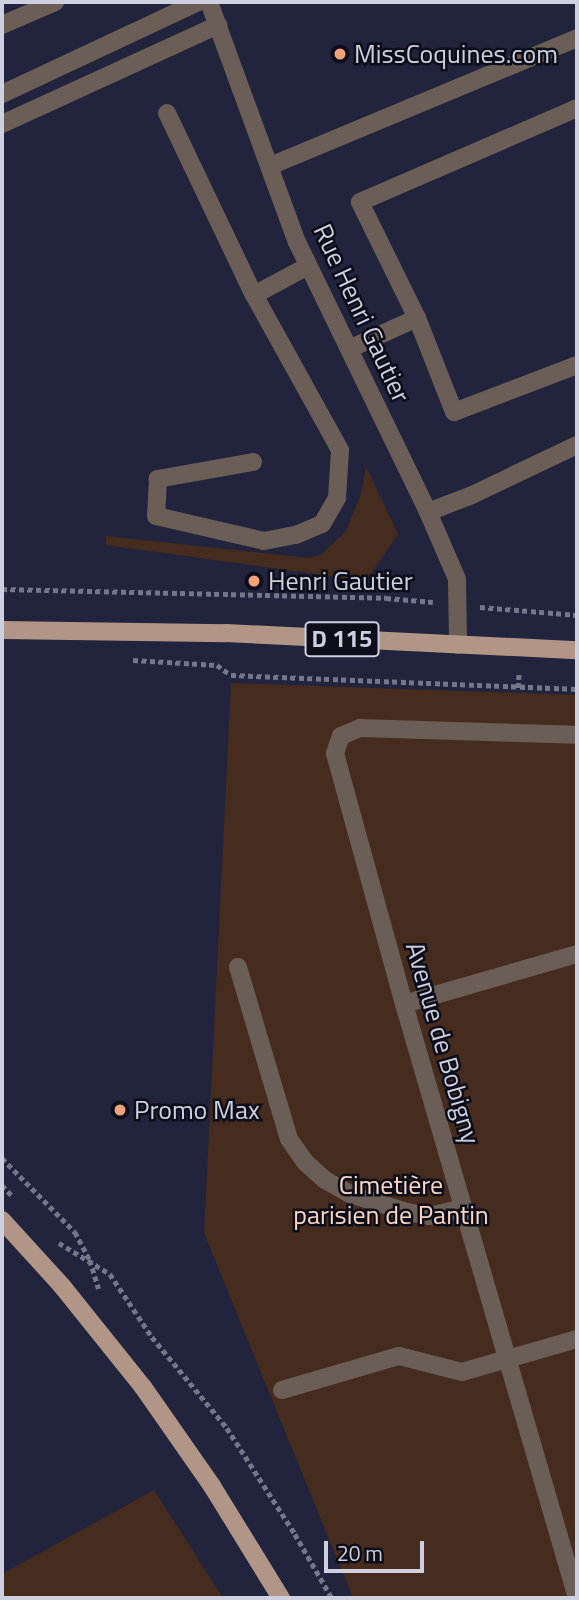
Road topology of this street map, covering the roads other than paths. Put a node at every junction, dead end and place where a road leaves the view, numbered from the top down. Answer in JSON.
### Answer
{"nodes":[{"id":1,"x":55,"y":2,"type":"edge"},
{"id":2,"x":198,"y":2,"type":"edge"},
{"id":3,"x":209,"y":2,"type":"edge"},
{"id":4,"x":2,"y":26,"type":"edge"},
{"id":5,"x":219,"y":26,"type":"junction"},
{"id":6,"x":577,"y":38,"type":"edge"},
{"id":7,"x":2,"y":94,"type":"edge"},
{"id":8,"x":577,"y":108,"type":"edge"},
{"id":9,"x":167,"y":113,"type":"dead end"},
{"id":10,"x":2,"y":124,"type":"edge"},
{"id":11,"x":270,"y":166,"type":"junction"},
{"id":12,"x":308,"y":266,"type":"junction"},
{"id":13,"x":254,"y":295,"type":"junction"},
{"id":14,"x":417,"y":318,"type":"junction"},
{"id":15,"x":349,"y":349,"type":"junction"},
{"id":16,"x":577,"y":365,"type":"edge"},
{"id":17,"x":577,"y":445,"type":"edge"},
{"id":18,"x":253,"y":461,"type":"dead end"},
{"id":19,"x":428,"y":512,"type":"junction"},
{"id":20,"x":2,"y":630,"type":"edge"},
{"id":21,"x":458,"y":645,"type":"junction"},
{"id":22,"x":577,"y":650,"type":"edge"},
{"id":23,"x":577,"y":734,"type":"edge"},
{"id":24,"x":577,"y":954,"type":"edge"},
{"id":25,"x":237,"y":967,"type":"dead end"},
{"id":26,"x":404,"y":1004,"type":"junction"},
{"id":27,"x":463,"y":1208,"type":"junction"},
{"id":28,"x":4,"y":1226,"type":"edge"},
{"id":29,"x":577,"y":1339,"type":"edge"},
{"id":30,"x":508,"y":1359,"type":"junction"},
{"id":31,"x":282,"y":1390,"type":"dead end"},
{"id":32,"x":281,"y":1598,"type":"edge"},
{"id":33,"x":577,"y":1598,"type":"edge"}],
"edges":[{"from":1,"to":4,"type":"street"},
{"from":2,"to":7,"type":"street"},
{"from":3,"to":5,"type":"street","name":"Rue Henri Gautier"},
{"from":5,"to":10,"type":"street"},
{"from":5,"to":11,"type":"street","name":"Rue Henri Gautier"},
{"from":6,"to":11,"type":"street"},
{"from":8,"to":14,"type":"street"},
{"from":9,"to":13,"type":"street"},
{"from":11,"to":12,"type":"street","name":"Rue Henri Gautier"},
{"from":12,"to":13,"type":"street"},
{"from":12,"to":15,"type":"street","name":"Rue Henri Gautier"},
{"from":13,"to":18,"type":"street"},
{"from":14,"to":15,"type":"street"},
{"from":14,"to":16,"type":"street"},
{"from":15,"to":19,"type":"street","name":"Rue Henri Gautier"},
{"from":17,"to":19,"type":"street"},
{"from":19,"to":21,"type":"street","name":"Rue Henri Gautier"},
{"from":20,"to":21,"type":"main road","number":"D 115"},
{"from":21,"to":22,"type":"main road","number":"D 115"},
{"from":23,"to":26,"type":"street","name":"Avenue de Bobigny"},
{"from":24,"to":26,"type":"street"},
{"from":25,"to":27,"type":"street"},
{"from":26,"to":27,"type":"street","name":"Avenue de Bobigny"},
{"from":27,"to":30,"type":"street","name":"Avenue de Bobigny"},
{"from":28,"to":32,"type":"main road"},
{"from":29,"to":30,"type":"street"},
{"from":30,"to":31,"type":"street"},
{"from":30,"to":33,"type":"street","name":"Avenue de Bobigny"}]}
